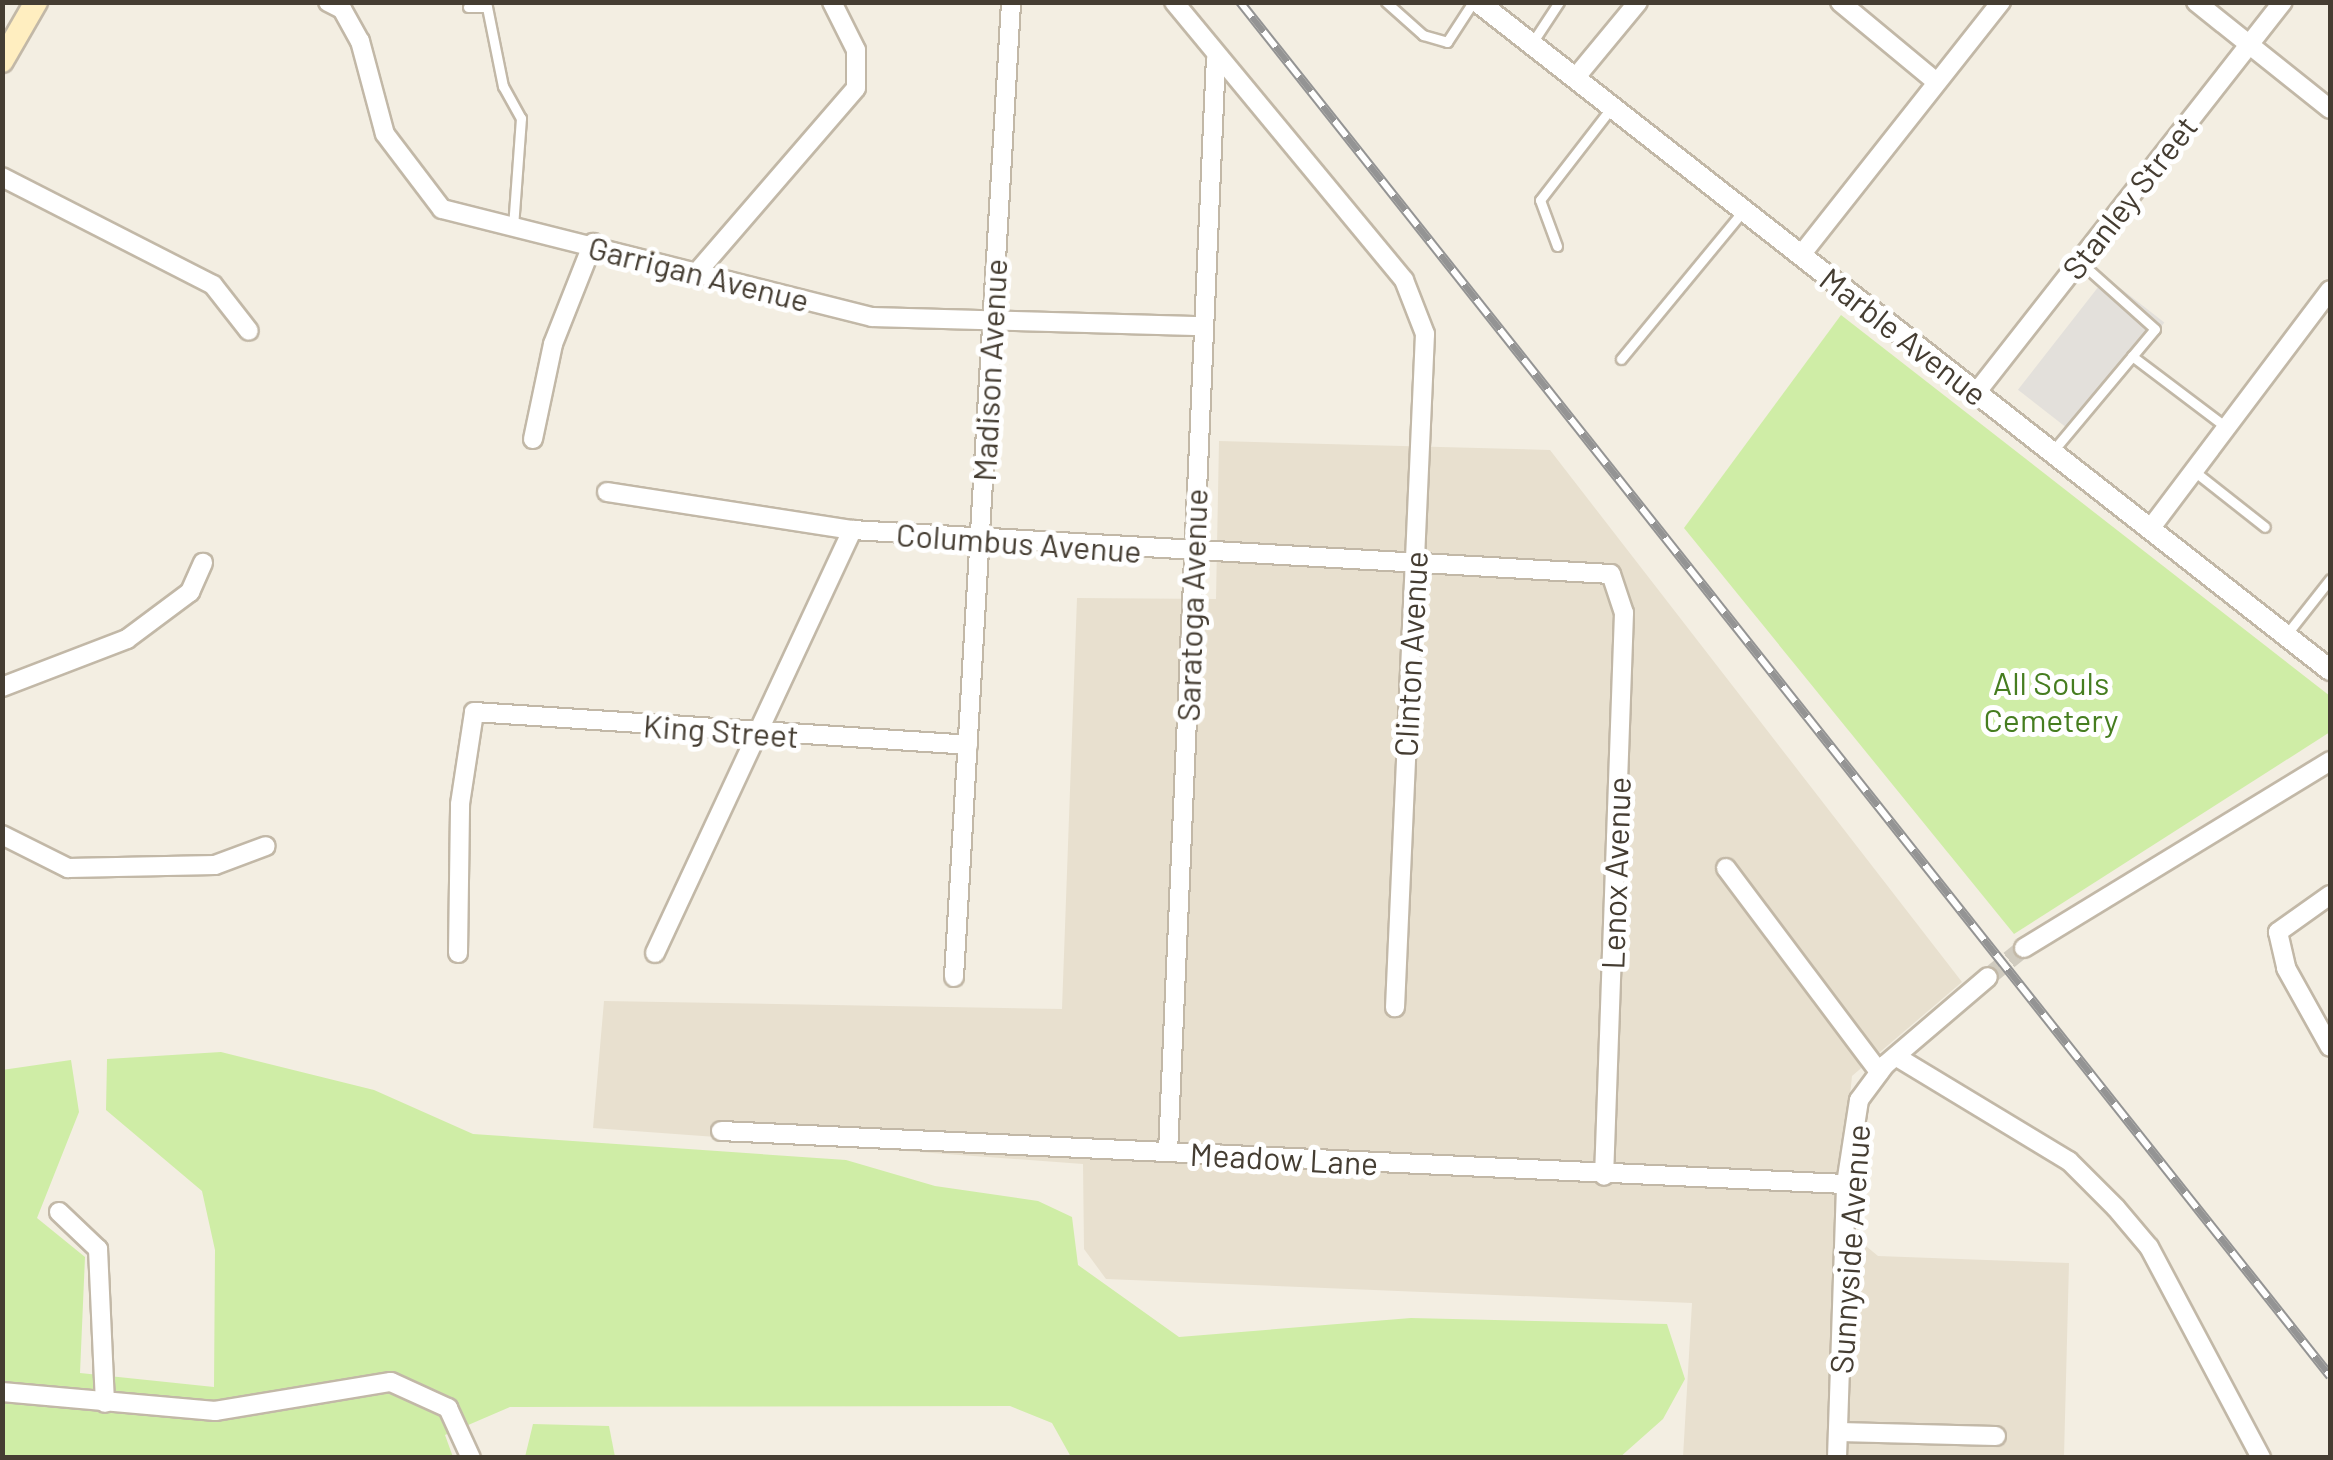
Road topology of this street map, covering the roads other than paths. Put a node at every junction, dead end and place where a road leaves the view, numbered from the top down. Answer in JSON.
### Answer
{"nodes":[{"id":1,"x":36,"y":2,"type":"edge"},
{"id":2,"x":328,"y":2,"type":"edge"},
{"id":3,"x":832,"y":2,"type":"edge"},
{"id":4,"x":1011,"y":2,"type":"edge"},
{"id":5,"x":1174,"y":2,"type":"edge"},
{"id":6,"x":1386,"y":2,"type":"edge"},
{"id":7,"x":1559,"y":2,"type":"edge"},
{"id":8,"x":1638,"y":2,"type":"edge"},
{"id":9,"x":1840,"y":2,"type":"edge"},
{"id":10,"x":2001,"y":2,"type":"edge"},
{"id":11,"x":2196,"y":2,"type":"edge"},
{"id":12,"x":2283,"y":2,"type":"edge"},
{"id":13,"x":1480,"y":3,"type":"edge"},
{"id":14,"x":468,"y":7,"type":"dead end"},
{"id":15,"x":1532,"y":43,"type":"junction"},
{"id":16,"x":2250,"y":45,"type":"junction"},
{"id":17,"x":1216,"y":58,"type":"junction"},
{"id":18,"x":2,"y":61,"type":"edge"},
{"id":19,"x":1576,"y":78,"type":"junction"},
{"id":20,"x":1934,"y":80,"type":"junction"},
{"id":21,"x":1613,"y":106,"type":"junction"},
{"id":22,"x":2330,"y":109,"type":"edge"},
{"id":23,"x":2,"y":177,"type":"edge"},
{"id":24,"x":1744,"y":209,"type":"junction"},
{"id":25,"x":512,"y":230,"type":"junction"},
{"id":26,"x":592,"y":244,"type":"junction"},
{"id":27,"x":1557,"y":246,"type":"dead end"},
{"id":28,"x":1801,"y":254,"type":"junction"},
{"id":29,"x":2079,"y":261,"type":"junction"},
{"id":30,"x":698,"y":270,"type":"junction"},
{"id":31,"x":2330,"y":290,"type":"edge"},
{"id":32,"x":988,"y":320,"type":"junction"},
{"id":33,"x":1203,"y":326,"type":"junction"},
{"id":34,"x":249,"y":331,"type":"dead end"},
{"id":35,"x":2132,"y":356,"type":"junction"},
{"id":36,"x":1621,"y":359,"type":"dead end"},
{"id":37,"x":1976,"y":393,"type":"junction"},
{"id":38,"x":2227,"y":428,"type":"junction"},
{"id":39,"x":533,"y":438,"type":"dead end"},
{"id":40,"x":2052,"y":452,"type":"junction"},
{"id":41,"x":2194,"y":471,"type":"junction"},
{"id":42,"x":608,"y":492,"type":"dead end"},
{"id":43,"x":2266,"y":526,"type":"dead end"},
{"id":44,"x":2150,"y":529,"type":"junction"},
{"id":45,"x":852,"y":530,"type":"junction"},
{"id":46,"x":981,"y":539,"type":"junction"},
{"id":47,"x":1193,"y":554,"type":"junction"},
{"id":48,"x":1414,"y":561,"type":"junction"},
{"id":49,"x":203,"y":563,"type":"dead end"},
{"id":50,"x":1612,"y":574,"type":"joint"},
{"id":51,"x":2330,"y":579,"type":"edge"},
{"id":52,"x":2286,"y":635,"type":"junction"},
{"id":53,"x":2329,"y":666,"type":"edge"},
{"id":54,"x":2,"y":687,"type":"edge"},
{"id":55,"x":756,"y":732,"type":"junction"},
{"id":56,"x":968,"y":745,"type":"junction"},
{"id":57,"x":2330,"y":761,"type":"edge"},
{"id":58,"x":2,"y":835,"type":"edge"},
{"id":59,"x":266,"y":846,"type":"dead end"},
{"id":60,"x":1726,"y":868,"type":"dead end"},
{"id":61,"x":2330,"y":894,"type":"edge"},
{"id":62,"x":2024,"y":948,"type":"tunnel mouth"},
{"id":63,"x":654,"y":952,"type":"dead end"},
{"id":64,"x":458,"y":953,"type":"dead end"},
{"id":65,"x":1988,"y":977,"type":"tunnel mouth"},
{"id":66,"x":954,"y":978,"type":"dead end"},
{"id":67,"x":1395,"y":1007,"type":"dead end"},
{"id":68,"x":2330,"y":1047,"type":"edge"},
{"id":69,"x":1897,"y":1057,"type":"junction"},
{"id":70,"x":1879,"y":1072,"type":"junction"},
{"id":71,"x":721,"y":1131,"type":"dead end"},
{"id":72,"x":1168,"y":1152,"type":"junction"},
{"id":73,"x":1604,"y":1176,"type":"junction"},
{"id":74,"x":1846,"y":1184,"type":"junction"},
{"id":75,"x":59,"y":1212,"type":"dead end"},
{"id":76,"x":2,"y":1392,"type":"edge"},
{"id":77,"x":106,"y":1403,"type":"junction"},
{"id":78,"x":1839,"y":1432,"type":"junction"},
{"id":79,"x":1996,"y":1436,"type":"dead end"},
{"id":80,"x":471,"y":1458,"type":"edge"},
{"id":81,"x":1837,"y":1458,"type":"edge"},
{"id":82,"x":2260,"y":1458,"type":"edge"}],
"edges":[{"from":1,"to":18,"type":"main road"},
{"from":2,"to":25,"type":"street","name":"Garrigan Avenue"},
{"from":3,"to":30,"type":"street"},
{"from":4,"to":32,"type":"street","name":"Madison Avenue"},
{"from":5,"to":17,"type":"street"},
{"from":6,"to":13,"type":"lane"},
{"from":7,"to":15,"type":"lane"},
{"from":8,"to":19,"type":"street"},
{"from":9,"to":20,"type":"street"},
{"from":10,"to":20,"type":"street"},
{"from":11,"to":16,"type":"street"},
{"from":12,"to":16,"type":"street","name":"Stanley Street"},
{"from":13,"to":15,"type":"street","name":"Marble Avenue"},
{"from":14,"to":25,"type":"lane"},
{"from":15,"to":19,"type":"street","name":"Marble Avenue"},
{"from":16,"to":22,"type":"street"},
{"from":16,"to":29,"type":"street","name":"Stanley Street"},
{"from":17,"to":33,"type":"street","name":"Saratoga Avenue"},
{"from":17,"to":48,"type":"street","name":"Clinton Avenue"},
{"from":19,"to":21,"type":"street","name":"Marble Avenue"},
{"from":20,"to":28,"type":"street"},
{"from":21,"to":24,"type":"street","name":"Marble Avenue"},
{"from":21,"to":27,"type":"lane"},
{"from":23,"to":34,"type":"street"},
{"from":24,"to":28,"type":"street","name":"Marble Avenue"},
{"from":24,"to":36,"type":"lane"},
{"from":25,"to":26,"type":"street","name":"Garrigan Avenue"},
{"from":26,"to":30,"type":"street","name":"Garrigan Avenue"},
{"from":26,"to":39,"type":"street"},
{"from":28,"to":37,"type":"street","name":"Marble Avenue"},
{"from":29,"to":35,"type":"lane"},
{"from":29,"to":37,"type":"street","name":"Stanley Street"},
{"from":30,"to":32,"type":"street","name":"Garrigan Avenue"},
{"from":31,"to":38,"type":"street"},
{"from":32,"to":33,"type":"street","name":"Garrigan Avenue"},
{"from":32,"to":46,"type":"street","name":"Madison Avenue"},
{"from":33,"to":47,"type":"street","name":"Saratoga Avenue"},
{"from":35,"to":38,"type":"lane"},
{"from":35,"to":40,"type":"lane"},
{"from":37,"to":40,"type":"street","name":"Marble Avenue"},
{"from":38,"to":41,"type":"street"},
{"from":40,"to":44,"type":"street","name":"Marble Avenue"},
{"from":41,"to":43,"type":"lane"},
{"from":41,"to":44,"type":"street"},
{"from":42,"to":45,"type":"street","name":"Columbus Avenue"},
{"from":44,"to":52,"type":"street","name":"Marble Avenue"},
{"from":45,"to":46,"type":"street","name":"Columbus Avenue"},
{"from":45,"to":55,"type":"street"},
{"from":46,"to":47,"type":"street","name":"Columbus Avenue"},
{"from":46,"to":56,"type":"street","name":"Madison Avenue"},
{"from":47,"to":48,"type":"street","name":"Columbus Avenue"},
{"from":47,"to":72,"type":"street","name":"Saratoga Avenue"},
{"from":48,"to":50,"type":"street","name":"Columbus Avenue"},
{"from":48,"to":67,"type":"street","name":"Clinton Avenue"},
{"from":49,"to":54,"type":"street"},
{"from":50,"to":73,"type":"street","name":"Lenox Avenue"},
{"from":51,"to":52,"type":"lane"},
{"from":52,"to":53,"type":"street","name":"Marble Avenue"},
{"from":55,"to":56,"type":"street","name":"King Street"},
{"from":55,"to":63,"type":"street"},
{"from":55,"to":64,"type":"street","name":"King Street"},
{"from":56,"to":66,"type":"street","name":"Madison Avenue"},
{"from":57,"to":62,"type":"street"},
{"from":58,"to":59,"type":"street"},
{"from":60,"to":70,"type":"street"},
{"from":61,"to":68,"type":"street"},
{"from":65,"to":69,"type":"street","name":"Sunnyside Avenue"},
{"from":69,"to":70,"type":"street","name":"Sunnyside Avenue"},
{"from":69,"to":82,"type":"street"},
{"from":70,"to":74,"type":"street","name":"Sunnyside Avenue"},
{"from":71,"to":72,"type":"street","name":"Meadow Lane"},
{"from":72,"to":73,"type":"street","name":"Meadow Lane"},
{"from":73,"to":74,"type":"street","name":"Meadow Lane"},
{"from":74,"to":78,"type":"street","name":"Sunnyside Avenue"},
{"from":75,"to":77,"type":"street"},
{"from":76,"to":77,"type":"street"},
{"from":77,"to":80,"type":"street"},
{"from":78,"to":79,"type":"street"},
{"from":78,"to":81,"type":"street","name":"Sunnyside Avenue"}]}
